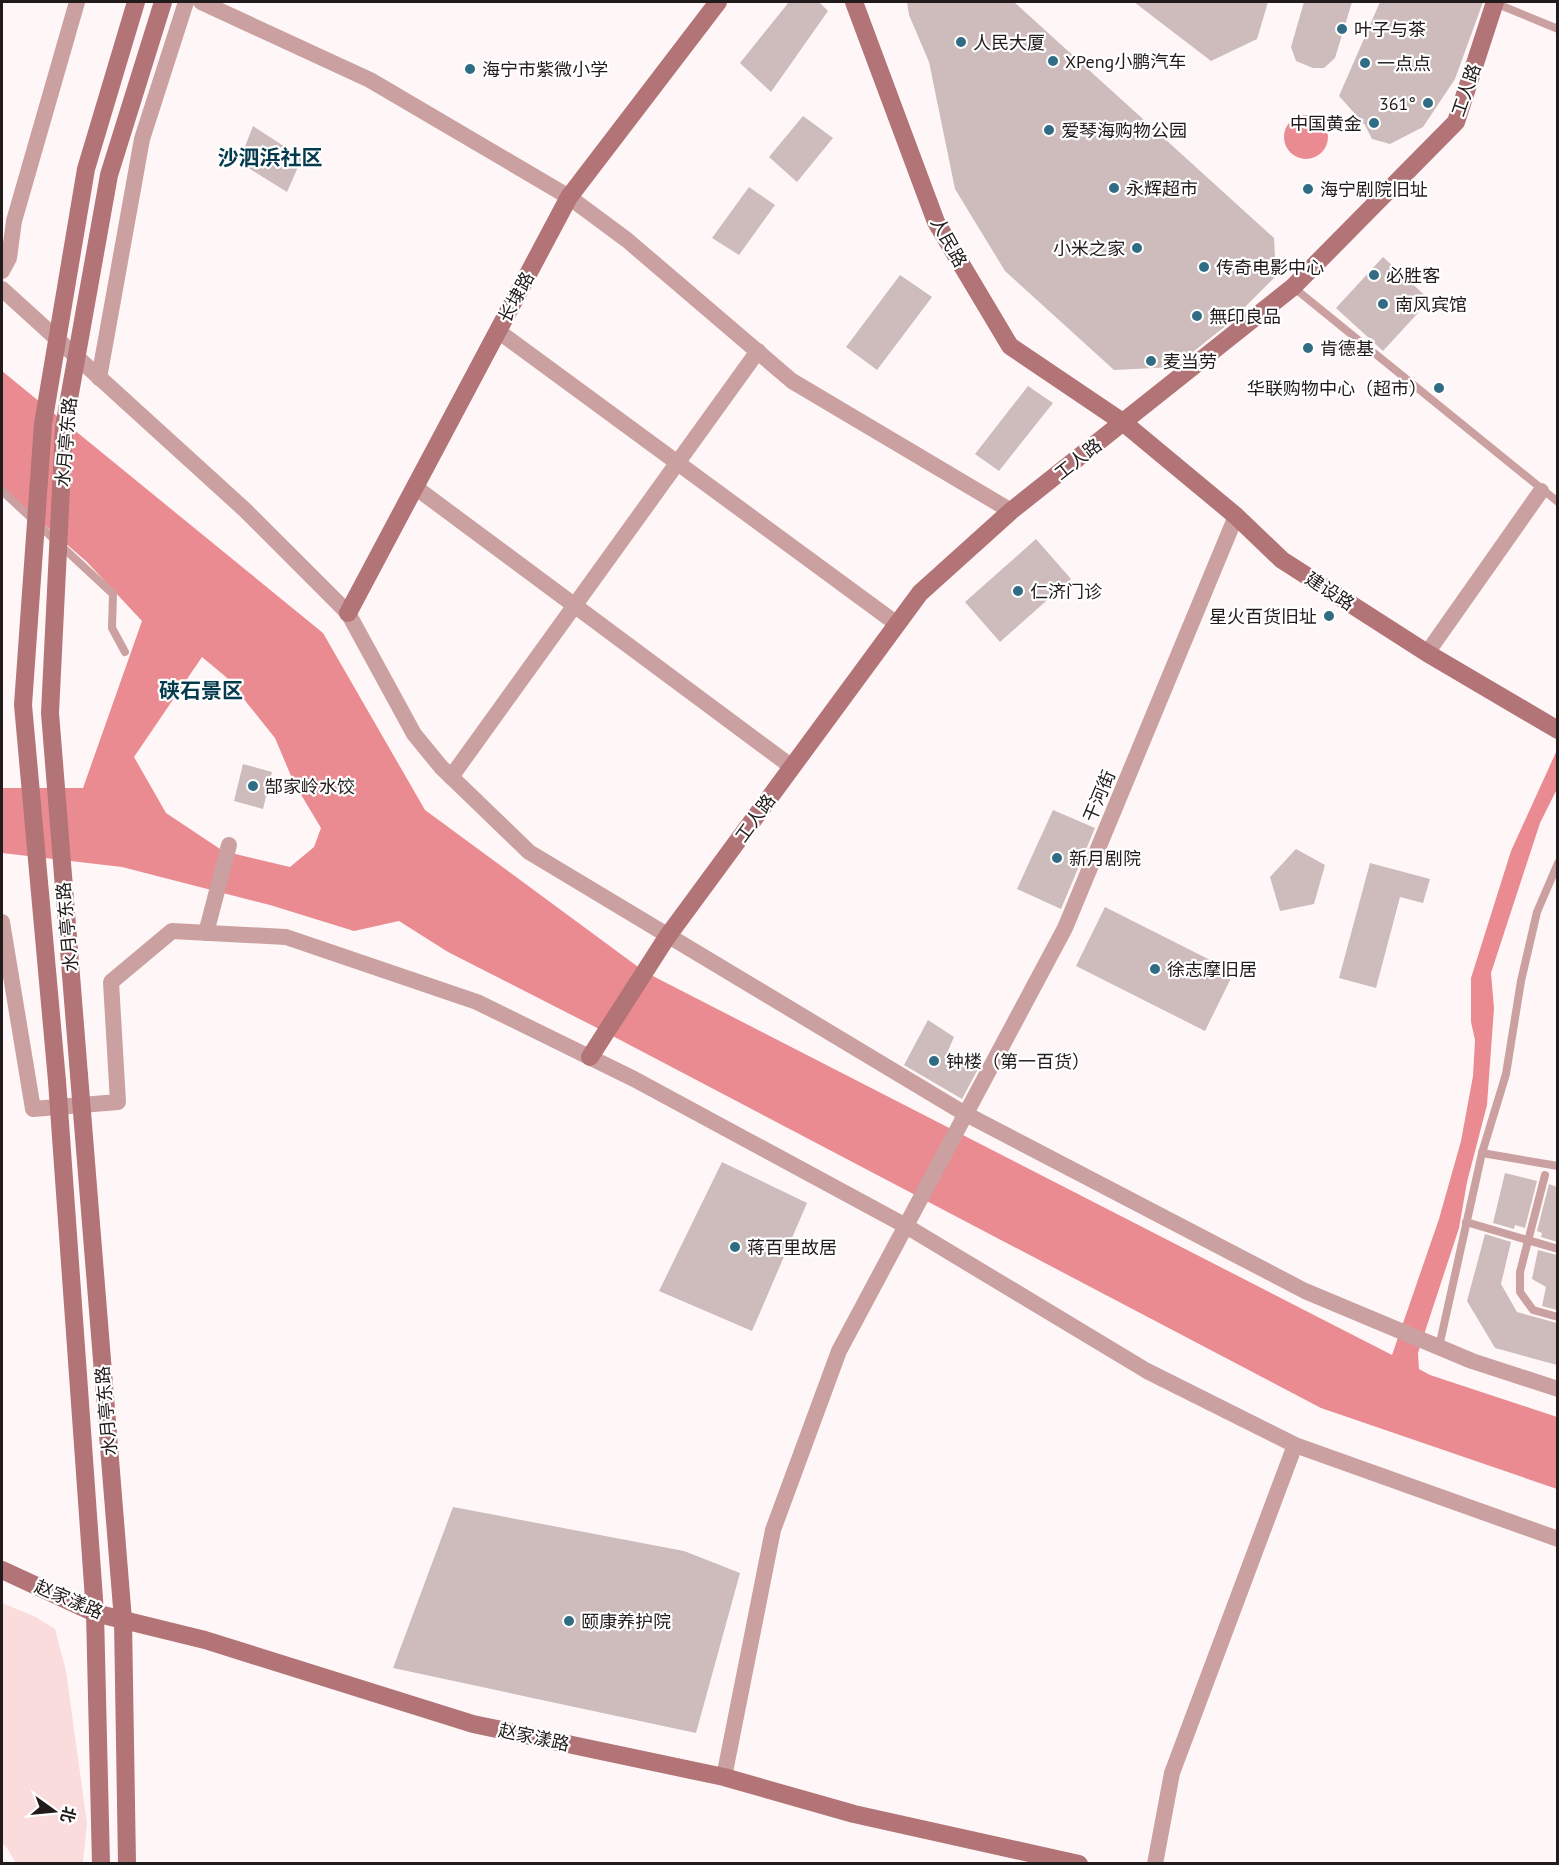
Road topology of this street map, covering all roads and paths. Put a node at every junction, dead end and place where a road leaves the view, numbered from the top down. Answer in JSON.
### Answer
{"nodes":[{"id":1,"x":77,"y":2,"type":"edge"},
{"id":2,"x":136,"y":2,"type":"edge"},
{"id":3,"x":163,"y":2,"type":"edge"},
{"id":4,"x":186,"y":2,"type":"edge"},
{"id":5,"x":201,"y":2,"type":"edge"},
{"id":6,"x":718,"y":2,"type":"edge"},
{"id":7,"x":854,"y":2,"type":"edge"},
{"id":8,"x":1495,"y":2,"type":"edge"},
{"id":9,"x":1557,"y":29,"type":"edge"},
{"id":10,"x":569,"y":197,"type":"junction"},
{"id":11,"x":2,"y":271,"type":"edge"},
{"id":12,"x":1293,"y":286,"type":"junction"},
{"id":13,"x":2,"y":289,"type":"edge"},
{"id":14,"x":498,"y":331,"type":"junction"},
{"id":15,"x":758,"y":351,"type":"junction"},
{"id":16,"x":99,"y":378,"type":"junction"},
{"id":17,"x":1124,"y":423,"type":"junction"},
{"id":18,"x":677,"y":463,"type":"junction"},
{"id":19,"x":415,"y":487,"type":"junction"},
{"id":20,"x":2,"y":491,"type":"edge"},
{"id":21,"x":1541,"y":491,"type":"junction"},
{"id":22,"x":1557,"y":502,"type":"edge"},
{"id":23,"x":1011,"y":511,"type":"junction"},
{"id":24,"x":1236,"y":516,"type":"junction"},
{"id":25,"x":575,"y":606,"type":"junction"},
{"id":26,"x":348,"y":613,"type":"junction"},
{"id":27,"x":897,"y":624,"type":"junction"},
{"id":28,"x":125,"y":652,"type":"dead end"},
{"id":29,"x":1426,"y":653,"type":"junction"},
{"id":30,"x":1557,"y":730,"type":"edge"},
{"id":31,"x":792,"y":767,"type":"junction"},
{"id":32,"x":451,"y":777,"type":"junction"},
{"id":33,"x":229,"y":845,"type":"dead end"},
{"id":34,"x":1557,"y":863,"type":"edge"},
{"id":35,"x":2,"y":922,"type":"edge"},
{"id":36,"x":206,"y":933,"type":"junction"},
{"id":37,"x":664,"y":942,"type":"junction"},
{"id":38,"x":594,"y":1051,"type":"junction"},
{"id":39,"x":82,"y":1105,"type":"junction"},
{"id":40,"x":59,"y":1107,"type":"junction"},
{"id":41,"x":965,"y":1115,"type":"junction"},
{"id":42,"x":1482,"y":1153,"type":"junction"},
{"id":43,"x":1557,"y":1166,"type":"edge"},
{"id":44,"x":1545,"y":1175,"type":"dead end"},
{"id":45,"x":908,"y":1221,"type":"junction"},
{"id":46,"x":1466,"y":1222,"type":"junction"},
{"id":47,"x":1527,"y":1240,"type":"junction"},
{"id":48,"x":1557,"y":1249,"type":"edge"},
{"id":49,"x":1557,"y":1317,"type":"edge"},
{"id":50,"x":1438,"y":1347,"type":"junction"},
{"id":51,"x":1557,"y":1389,"type":"edge"},
{"id":52,"x":1295,"y":1445,"type":"junction"},
{"id":53,"x":1557,"y":1539,"type":"edge"},
{"id":54,"x":2,"y":1570,"type":"edge"},
{"id":55,"x":95,"y":1613,"type":"junction"},
{"id":56,"x":123,"y":1620,"type":"junction"},
{"id":57,"x":724,"y":1777,"type":"junction"},
{"id":58,"x":101,"y":1863,"type":"edge"},
{"id":59,"x":127,"y":1863,"type":"edge"},
{"id":60,"x":1079,"y":1863,"type":"edge"},
{"id":61,"x":1155,"y":1863,"type":"edge"}],
"edges":[{"from":1,"to":11,"type":"street"},
{"from":2,"to":40,"type":"main road","name":"水月亭东路","bridge":true},
{"from":3,"to":39,"type":"main road","name":"水月亭东路","bridge":true},
{"from":4,"to":16,"type":"street"},
{"from":5,"to":10,"type":"street"},
{"from":6,"to":10,"type":"main road","name":"长埭路"},
{"from":7,"to":17,"type":"main road","name":"人民路"},
{"from":8,"to":9,"type":"lane"},
{"from":8,"to":12,"type":"main road","name":"工人路"},
{"from":10,"to":14,"type":"main road","name":"长埭路"},
{"from":10,"to":15,"type":"street"},
{"from":12,"to":17,"type":"main road","name":"工人路"},
{"from":12,"to":21,"type":"lane"},
{"from":13,"to":16,"type":"street"},
{"from":14,"to":18,"type":"street"},
{"from":14,"to":19,"type":"main road","name":"长埭路"},
{"from":15,"to":18,"type":"street"},
{"from":15,"to":23,"type":"street"},
{"from":16,"to":26,"type":"street"},
{"from":17,"to":23,"type":"main road","name":"工人路"},
{"from":17,"to":24,"type":"main road","name":"建设路"},
{"from":18,"to":25,"type":"street"},
{"from":18,"to":27,"type":"street"},
{"from":19,"to":25,"type":"street"},
{"from":19,"to":26,"type":"main road","name":"长埭路"},
{"from":20,"to":28,"type":"lane"},
{"from":21,"to":22,"type":"lane"},
{"from":21,"to":29,"type":"street"},
{"from":23,"to":27,"type":"main road","name":"工人路"},
{"from":24,"to":29,"type":"main road","name":"建设路"},
{"from":24,"to":41,"type":"street","name":"干河街"},
{"from":25,"to":31,"type":"street"},
{"from":25,"to":32,"type":"street"},
{"from":26,"to":32,"type":"street"},
{"from":27,"to":31,"type":"main road","name":"工人路"},
{"from":29,"to":30,"type":"main road","name":"建设路"},
{"from":31,"to":37,"type":"main road","name":"工人路"},
{"from":32,"to":37,"type":"street"},
{"from":33,"to":36,"type":"street"},
{"from":34,"to":42,"type":"lane"},
{"from":35,"to":40,"type":"street"},
{"from":36,"to":38,"type":"street"},
{"from":36,"to":39,"type":"street"},
{"from":37,"to":38,"type":"main road","name":"工人路"},
{"from":37,"to":41,"type":"street"},
{"from":38,"to":45,"type":"street"},
{"from":39,"to":40,"type":"street"},
{"from":39,"to":56,"type":"main road","name":"水月亭东路"},
{"from":40,"to":55,"type":"main road","name":"水月亭东路"},
{"from":41,"to":45,"type":"street","name":"干河街"},
{"from":41,"to":50,"type":"street"},
{"from":42,"to":43,"type":"lane"},
{"from":42,"to":46,"type":"lane"},
{"from":44,"to":47,"type":"lane"},
{"from":45,"to":52,"type":"street"},
{"from":45,"to":57,"type":"street","name":"干河街"},
{"from":46,"to":47,"type":"lane"},
{"from":46,"to":50,"type":"lane"},
{"from":47,"to":48,"type":"lane"},
{"from":47,"to":49,"type":"lane"},
{"from":50,"to":51,"type":"street"},
{"from":52,"to":53,"type":"street"},
{"from":52,"to":61,"type":"street"},
{"from":54,"to":55,"type":"main road","name":"赵家漾路"},
{"from":55,"to":56,"type":"main road","name":"赵家漾路"},
{"from":55,"to":58,"type":"main road","name":"水月亭东路"},
{"from":56,"to":57,"type":"main road","name":"赵家漾路"},
{"from":56,"to":59,"type":"main road","name":"水月亭东路"},
{"from":57,"to":60,"type":"main road","name":"赵家漾路"}]}
